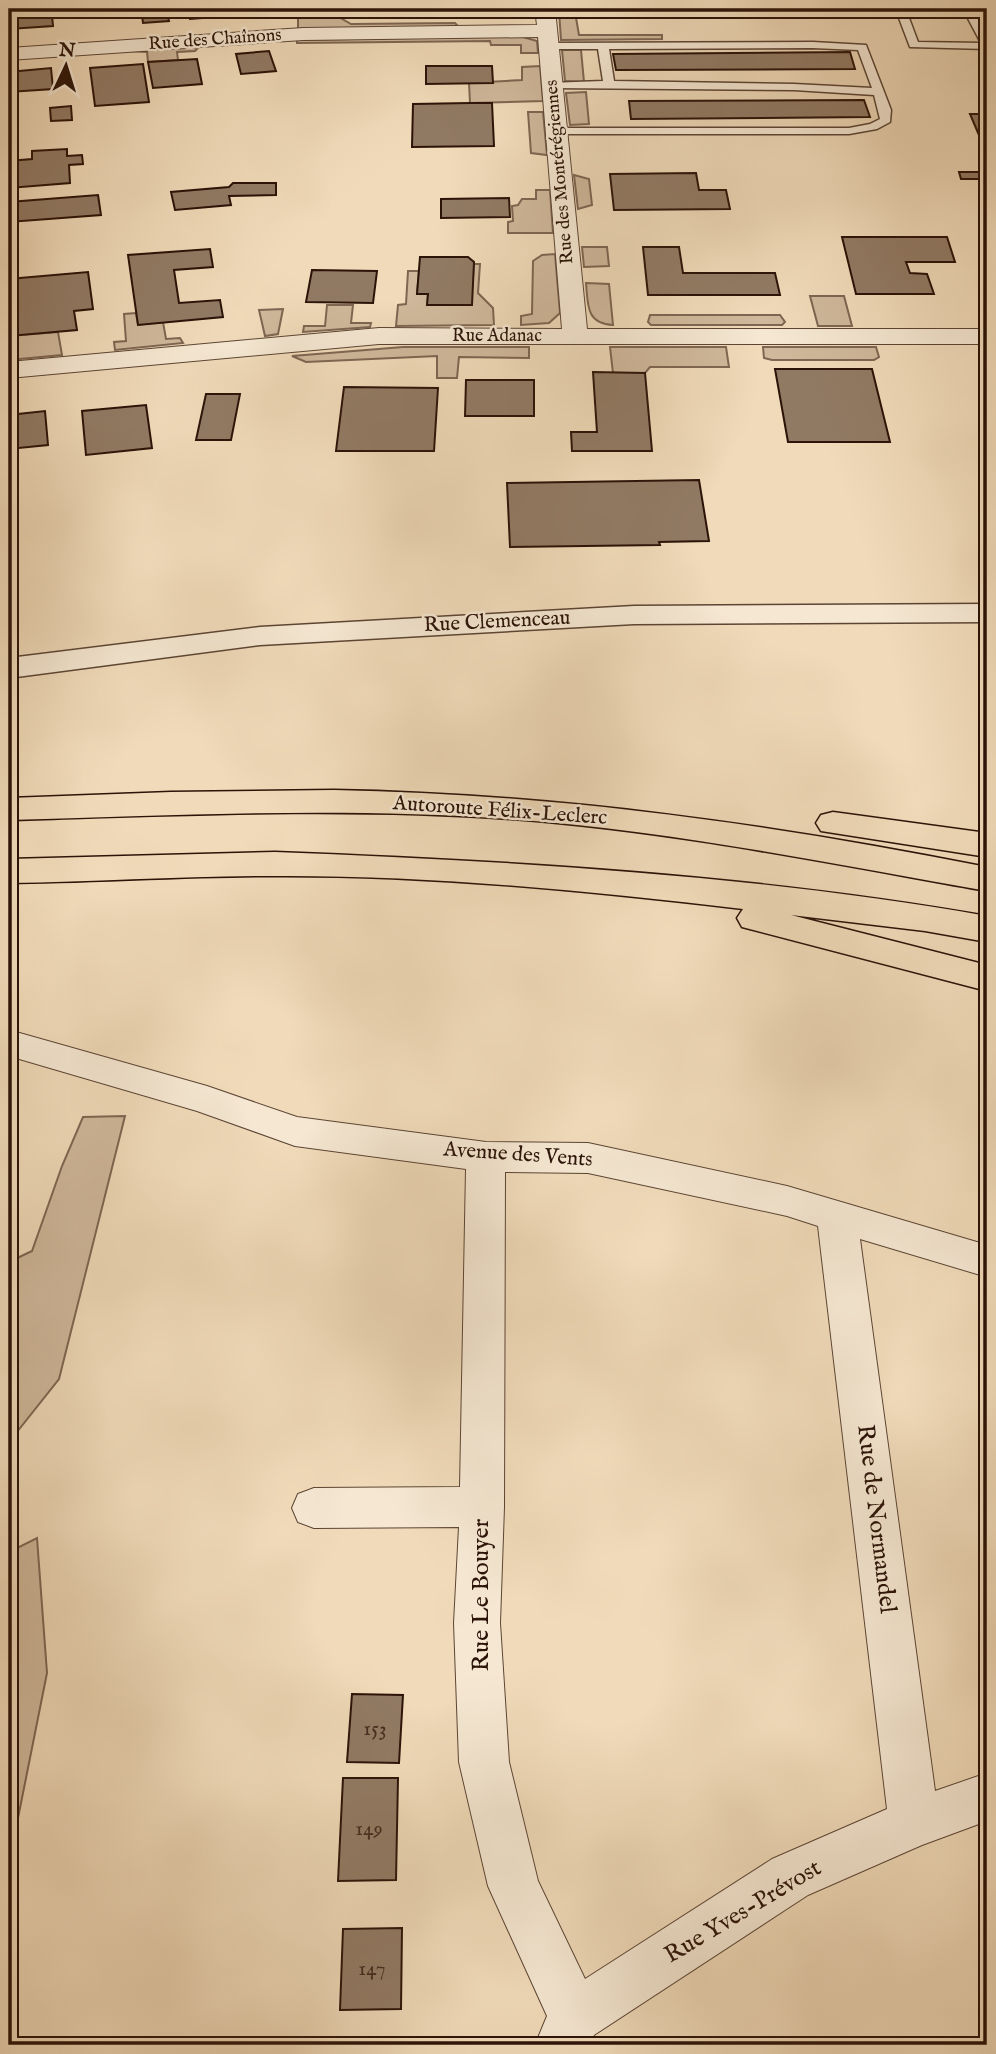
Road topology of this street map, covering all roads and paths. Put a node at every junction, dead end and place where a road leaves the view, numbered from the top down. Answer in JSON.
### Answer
{"nodes":[{"id":1,"x":968,"y":9,"type":"edge"},
{"id":2,"x":904,"y":18,"type":"dead end"},
{"id":3,"x":547,"y":28,"type":"edge"},
{"id":4,"x":987,"y":45,"type":"edge"},
{"id":5,"x":603,"y":46,"type":"junction"},
{"id":6,"x":9,"y":54,"type":"edge"},
{"id":7,"x":610,"y":84,"type":"junction"},
{"id":8,"x":552,"y":85,"type":"junction"},
{"id":9,"x":878,"y":92,"type":"junction"},
{"id":10,"x":557,"y":131,"type":"junction"},
{"id":11,"x":576,"y":336,"type":"junction"},
{"id":12,"x":987,"y":337,"type":"edge"},
{"id":13,"x":9,"y":370,"type":"edge"},
{"id":14,"x":987,"y":613,"type":"edge"},
{"id":15,"x":9,"y":668,"type":"edge"},
{"id":16,"x":9,"y":809,"type":"edge"},
{"id":17,"x":666,"y":823,"type":"junction"},
{"id":18,"x":987,"y":845,"type":"edge"},
{"id":19,"x":9,"y":871,"type":"edge"},
{"id":20,"x":987,"y":879,"type":"edge"},
{"id":21,"x":618,"y":882,"type":"junction"},
{"id":22,"x":987,"y":929,"type":"edge"},
{"id":23,"x":987,"y":978,"type":"edge"},
{"id":24,"x":9,"y":1042,"type":"edge"},
{"id":25,"x":486,"y":1157,"type":"junction"},
{"id":26,"x":837,"y":1216,"type":"junction"},
{"id":27,"x":987,"y":1261,"type":"edge"},
{"id":28,"x":482,"y":1507,"type":"junction"},
{"id":29,"x":314,"y":1508,"type":"dead end"},
{"id":30,"x":987,"y":1797,"type":"edge"},
{"id":31,"x":914,"y":1823,"type":"junction"},
{"id":32,"x":568,"y":2031,"type":"edge"}],
"edges":[{"from":1,"to":4,"type":"lane"},
{"from":2,"to":4,"type":"lane"},
{"from":3,"to":5,"type":"lane"},
{"from":3,"to":6,"type":"street","name":"Rue des Chaînons"},
{"from":3,"to":8,"type":"street","name":"Rue des Montérégiennes"},
{"from":5,"to":7,"type":"lane"},
{"from":5,"to":9,"type":"lane"},
{"from":7,"to":8,"type":"lane"},
{"from":7,"to":9,"type":"lane"},
{"from":8,"to":10,"type":"street","name":"Rue des Montérégiennes"},
{"from":9,"to":10,"type":"lane"},
{"from":10,"to":11,"type":"street","name":"Rue des Montérégiennes"},
{"from":11,"to":12,"type":"street","name":"Rue Adanac"},
{"from":11,"to":13,"type":"street","name":"Rue Adanac"},
{"from":14,"to":15,"type":"street","name":"Rue Clemenceau"},
{"from":16,"to":17,"type":"highway","name":"Autoroute Félix-Leclerc"},
{"from":17,"to":18,"type":"highway"},
{"from":17,"to":20,"type":"highway","name":"Autoroute Félix-Leclerc"},
{"from":19,"to":21,"type":"highway"},
{"from":21,"to":22,"type":"highway"},
{"from":21,"to":23,"type":"highway"},
{"from":24,"to":25,"type":"street","name":"Avenue des Vents"},
{"from":25,"to":26,"type":"street","name":"Avenue des Vents"},
{"from":25,"to":28,"type":"street","name":"Rue Le Bouyer"},
{"from":26,"to":27,"type":"street","name":"Avenue des Vents"},
{"from":26,"to":31,"type":"street","name":"Rue de Normandel"},
{"from":28,"to":29,"type":"street"},
{"from":28,"to":32,"type":"street","name":"Rue Le Bouyer"},
{"from":30,"to":31,"type":"street","name":"Rue Yves-Prévost"},
{"from":31,"to":32,"type":"street","name":"Rue Yves-Prévost"}]}
